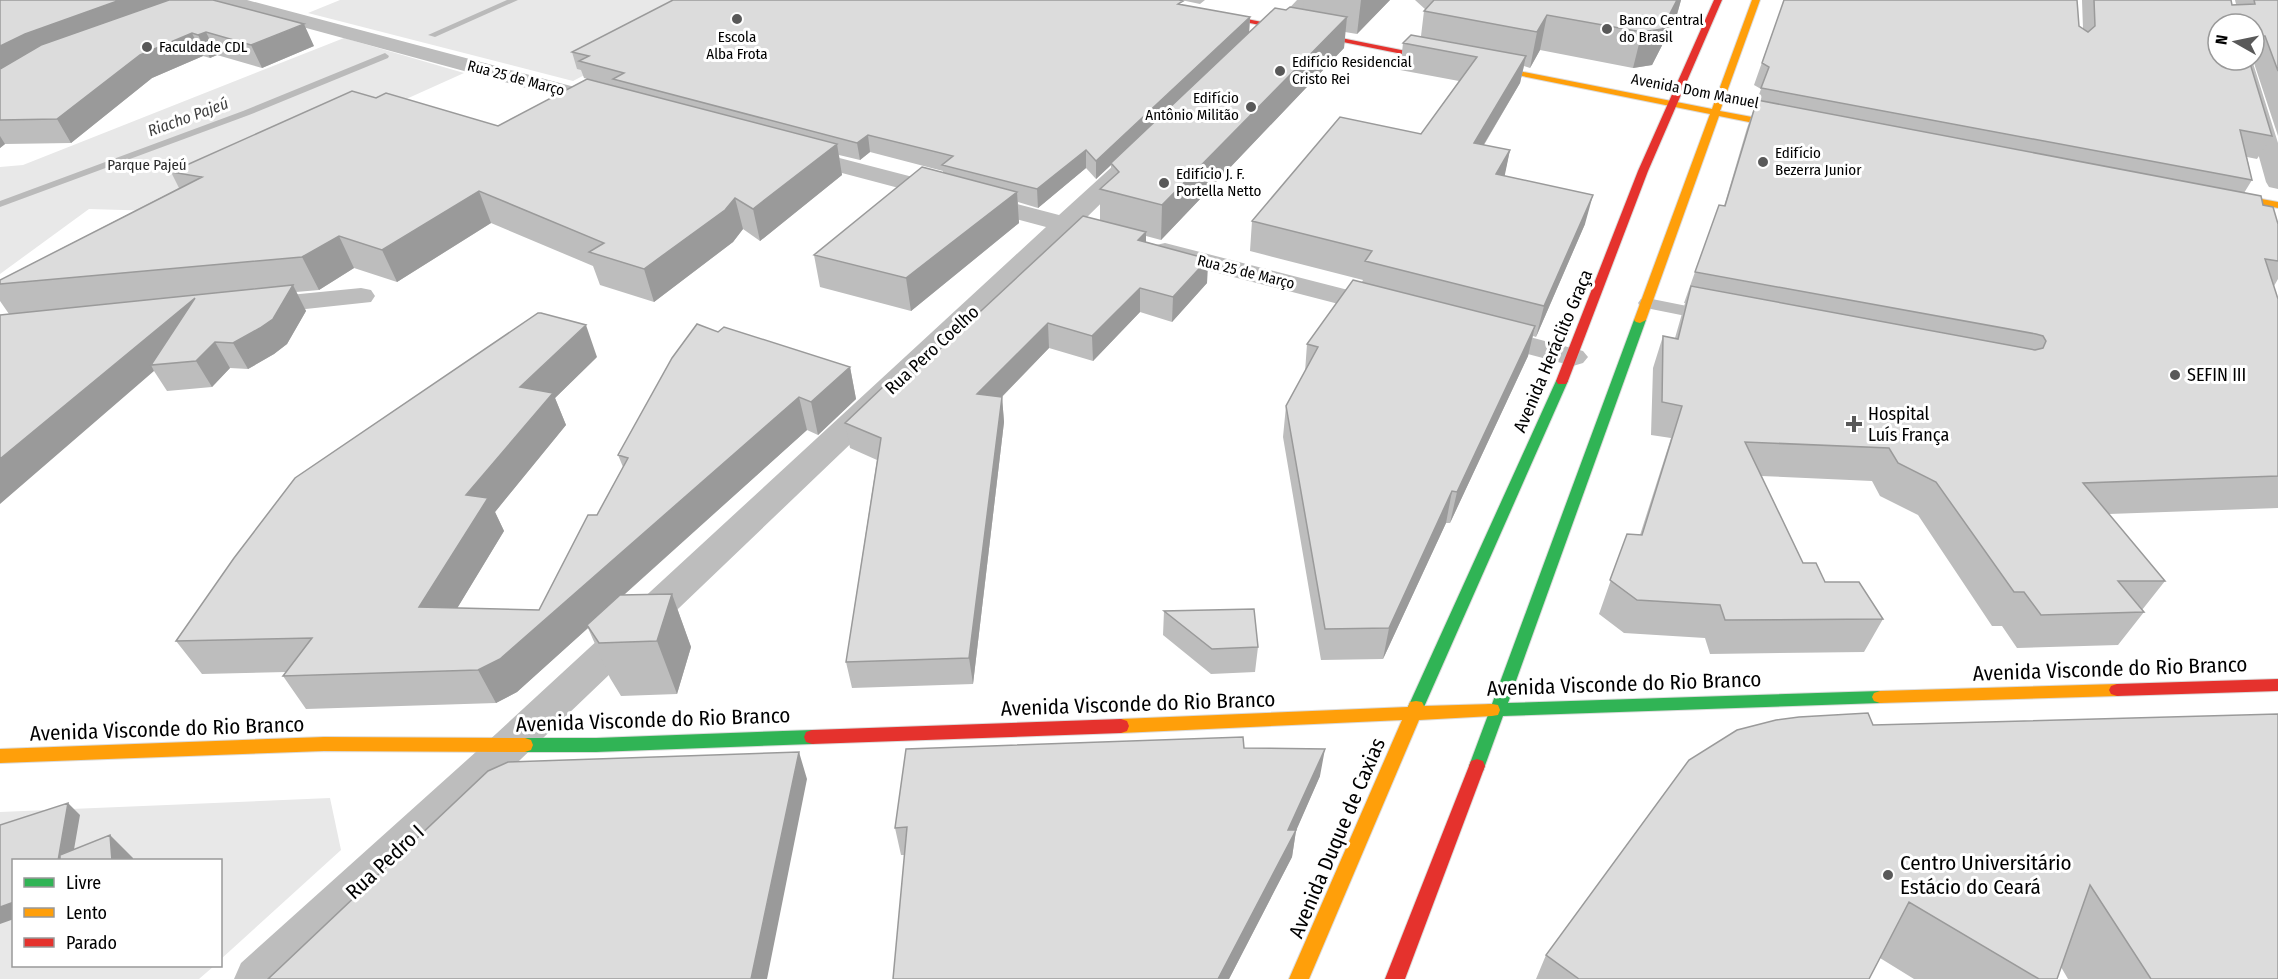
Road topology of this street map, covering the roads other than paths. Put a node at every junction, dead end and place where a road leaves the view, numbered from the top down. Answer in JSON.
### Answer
{"nodes":[{"id":1,"x":225,"y":0,"type":"edge"},
{"id":2,"x":1140,"y":0,"type":"edge"},
{"id":3,"x":1208,"y":0,"type":"edge"},
{"id":4,"x":1308,"y":0,"type":"edge"},
{"id":5,"x":1718,"y":0,"type":"edge"},
{"id":6,"x":1756,"y":0,"type":"edge"},
{"id":7,"x":1291,"y":16,"type":"junction"},
{"id":8,"x":1271,"y":26,"type":"junction"},
{"id":9,"x":1254,"y":42,"type":"edge"},
{"id":10,"x":1526,"y":61,"type":"edge"},
{"id":11,"x":2246,"y":72,"type":"edge"},
{"id":12,"x":1659,"y":87,"type":"dead end"},
{"id":13,"x":1685,"y":92,"type":"junction"},
{"id":14,"x":1714,"y":97,"type":"junction"},
{"id":15,"x":1736,"y":101,"type":"dead end"},
{"id":16,"x":1673,"y":104,"type":"junction"},
{"id":17,"x":627,"y":108,"type":"edge"},
{"id":18,"x":1713,"y":112,"type":"junction"},
{"id":19,"x":1807,"y":130,"type":"edge"},
{"id":20,"x":1147,"y":146,"type":"edge"},
{"id":21,"x":773,"y":147,"type":"edge"},
{"id":22,"x":2278,"y":182,"type":"edge"},
{"id":23,"x":2199,"y":190,"type":"edge"},
{"id":24,"x":2278,"y":205,"type":"edge"},
{"id":25,"x":1065,"y":225,"type":"junction"},
{"id":26,"x":361,"y":296,"type":"dead end"},
{"id":27,"x":1647,"y":303,"type":"junction"},
{"id":28,"x":233,"y":308,"type":"edge"},
{"id":29,"x":1409,"y":314,"type":"edge"},
{"id":30,"x":1730,"y":319,"type":"edge"},
{"id":31,"x":1466,"y":329,"type":"edge"},
{"id":32,"x":1573,"y":357,"type":"junction"},
{"id":33,"x":2278,"y":685,"type":"edge"},
{"id":34,"x":1498,"y":709,"type":"junction"},
{"id":35,"x":1414,"y":713,"type":"junction"},
{"id":36,"x":511,"y":745,"type":"junction"},
{"id":37,"x":0,"y":756,"type":"edge"},
{"id":38,"x":258,"y":979,"type":"edge"},
{"id":39,"x":1299,"y":979,"type":"edge"},
{"id":40,"x":1395,"y":979,"type":"edge"}],
"edges":[{"from":1,"to":17,"type":"street","name":"Rua 25 de Março"},
{"from":2,"to":8,"type":"main road","name":"Avenida Dom Manuel"},
{"from":3,"to":7,"type":"main road"},
{"from":4,"to":7,"type":"street"},
{"from":5,"to":13,"type":"main road","name":"Avenida Heráclito Graça"},
{"from":6,"to":14,"type":"main road"},
{"from":7,"to":10,"type":"main road"},
{"from":8,"to":9,"type":"street"},
{"from":8,"to":16,"type":"main road","name":"Avenida Dom Manuel"},
{"from":11,"to":22,"type":"street"},
{"from":12,"to":13,"type":"main road","name":"Avenida Dom Manuel"},
{"from":13,"to":16,"type":"main road","name":"Avenida Heráclito Graça"},
{"from":14,"to":15,"type":"main road","name":"Avenida Dom Manuel"},
{"from":14,"to":18,"type":"main road"},
{"from":16,"to":18,"type":"main road","name":"Avenida Dom Manuel"},
{"from":16,"to":32,"type":"main road","name":"Avenida Heráclito Graça"},
{"from":18,"to":19,"type":"main road","name":"Avenida Dom Manuel"},
{"from":18,"to":27,"type":"main road"},
{"from":20,"to":25,"type":"street","name":"Rua Pero Coelho"},
{"from":21,"to":25,"type":"street","name":"Rua 25 de Março"},
{"from":23,"to":24,"type":"main road"},
{"from":25,"to":29,"type":"street","name":"Rua 25 de Março"},
{"from":25,"to":36,"type":"street","name":"Rua Pero Coelho"},
{"from":26,"to":28,"type":"street"},
{"from":27,"to":30,"type":"lane"},
{"from":27,"to":34,"type":"main road"},
{"from":31,"to":32,"type":"street"},
{"from":32,"to":35,"type":"main road","name":"Avenida Heráclito Graça"},
{"from":33,"to":34,"type":"main road","name":"Avenida Visconde do Rio Branco"},
{"from":34,"to":35,"type":"main road","name":"Avenida Visconde do Rio Branco"},
{"from":34,"to":40,"type":"main road"},
{"from":35,"to":36,"type":"main road","name":"Avenida Visconde do Rio Branco"},
{"from":35,"to":39,"type":"main road","name":"Avenida Duque de Caxias"},
{"from":36,"to":37,"type":"main road","name":"Avenida Visconde do Rio Branco"},
{"from":36,"to":38,"type":"street","name":"Rua Pedro I"}]}
